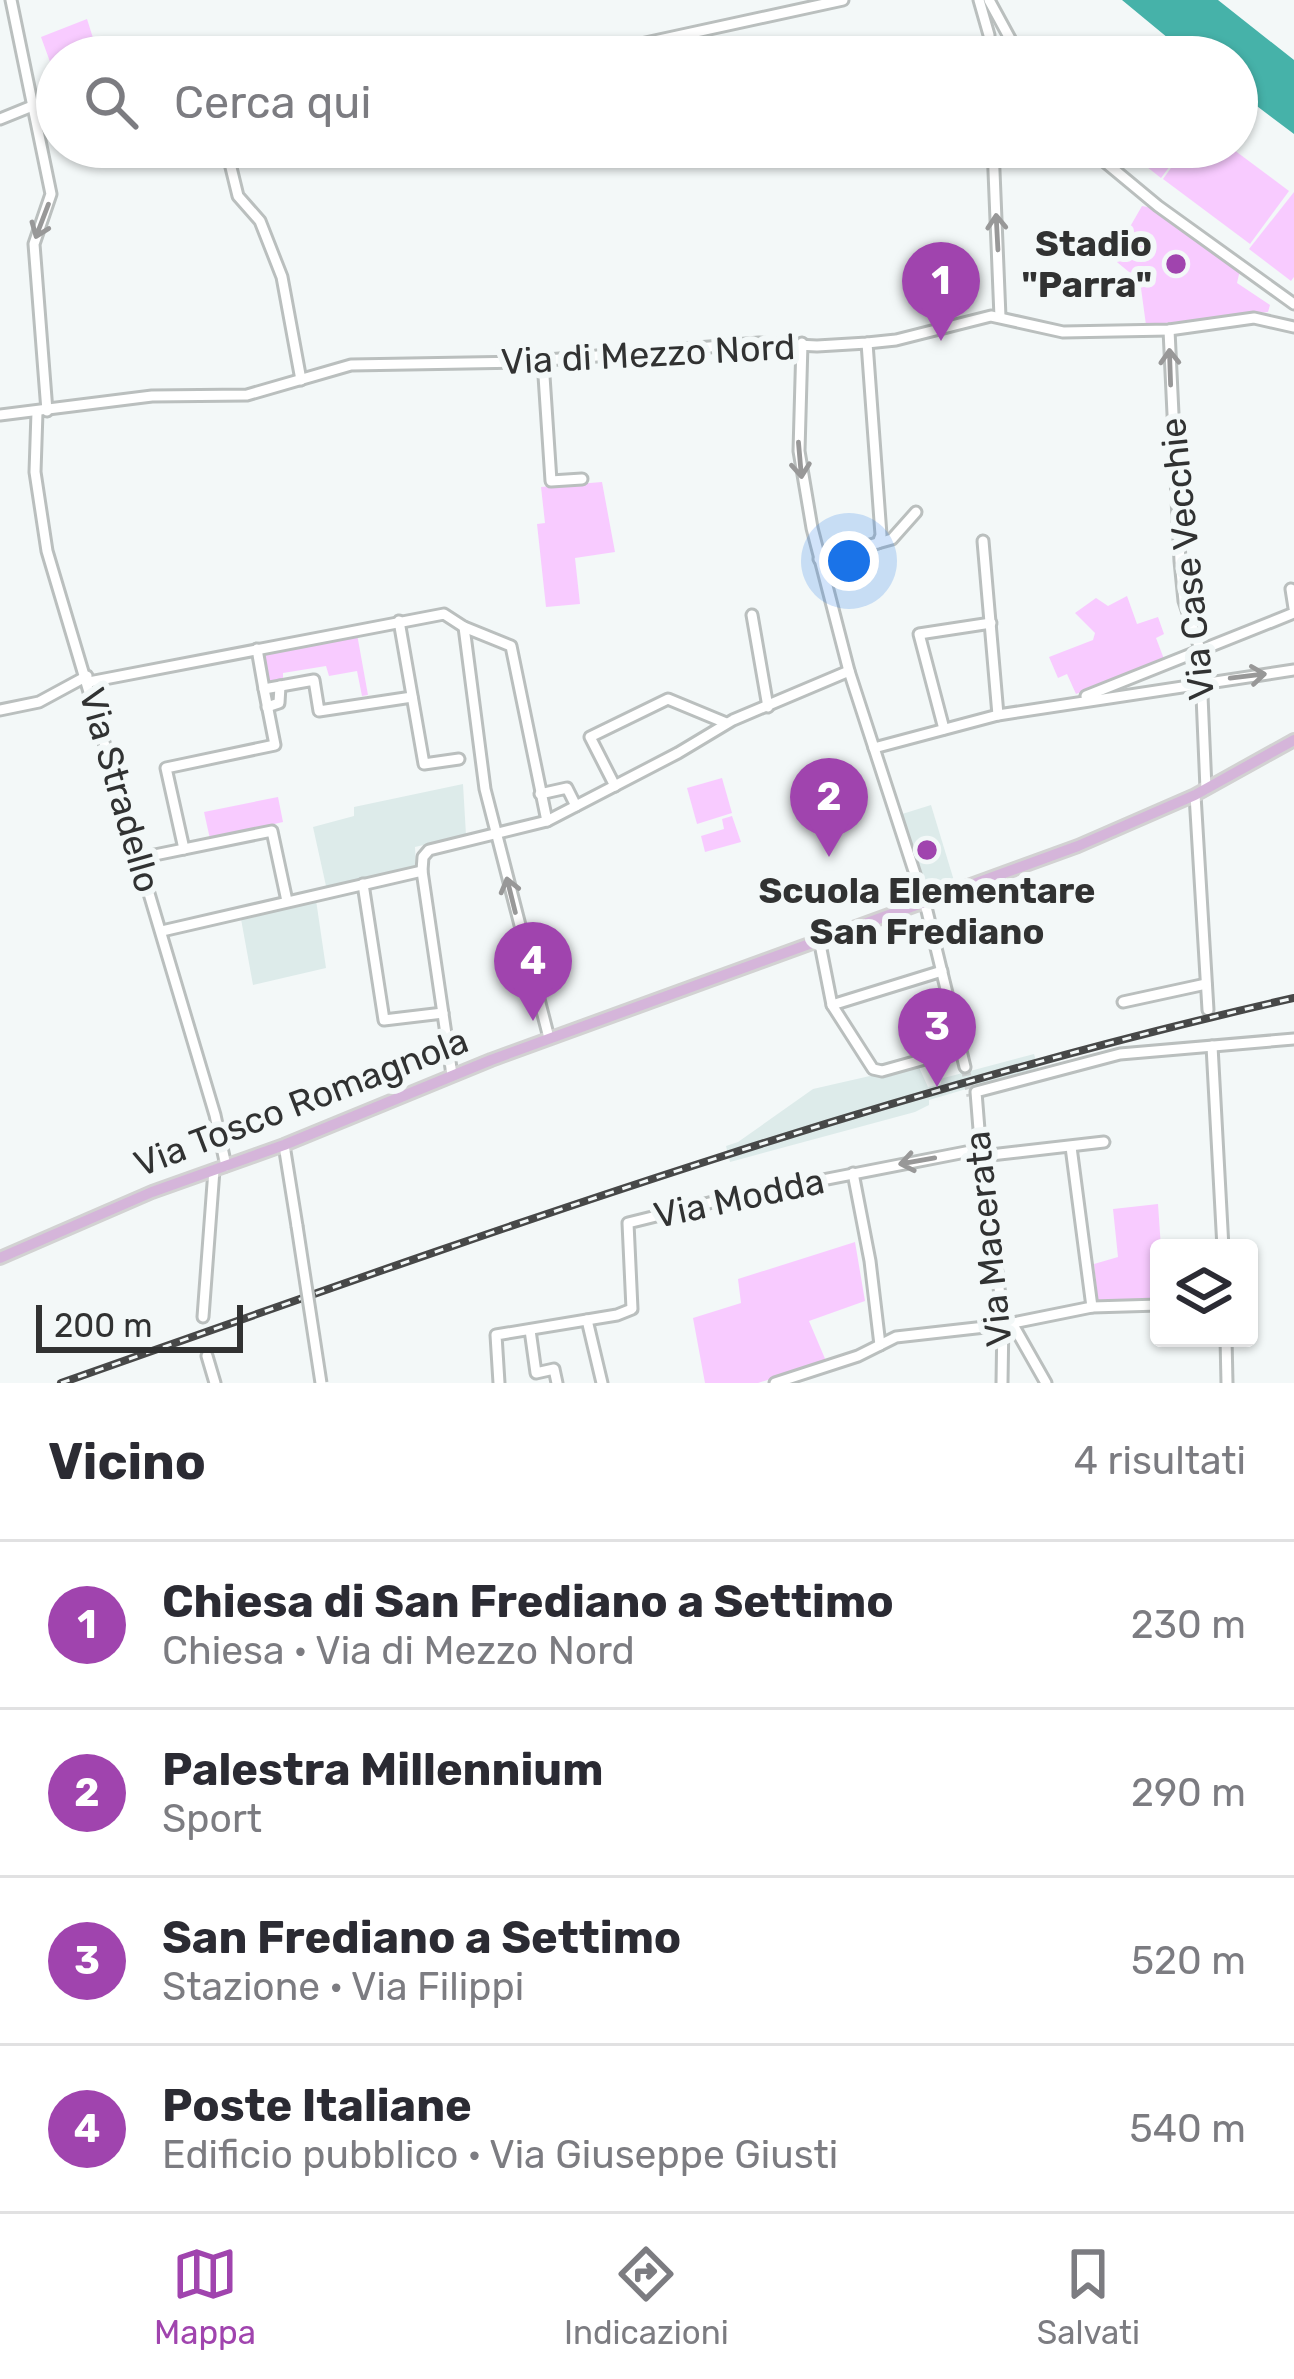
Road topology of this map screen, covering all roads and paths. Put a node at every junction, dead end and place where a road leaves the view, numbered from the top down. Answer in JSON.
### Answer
{"nodes":[{"id":1,"x":11,"y":0,"type":"edge"},
{"id":2,"x":843,"y":0,"type":"edge"},
{"id":3,"x":976,"y":0,"type":"edge"},
{"id":4,"x":989,"y":0,"type":"edge"},
{"id":5,"x":678,"y":36,"type":"edge"},
{"id":6,"x":987,"y":36,"type":"edge"},
{"id":7,"x":1009,"y":36,"type":"edge"},
{"id":8,"x":36,"y":106,"type":"edge"},
{"id":9,"x":33,"y":108,"type":"junction"},
{"id":10,"x":0,"y":119,"type":"edge"},
{"id":11,"x":36,"y":122,"type":"edge"},
{"id":12,"x":46,"y":168,"type":"edge"},
{"id":13,"x":231,"y":168,"type":"edge"},
{"id":14,"x":994,"y":168,"type":"edge"},
{"id":15,"x":1113,"y":168,"type":"edge"},
{"id":16,"x":1294,"y":304,"type":"edge"},
{"id":17,"x":1000,"y":317,"type":"junction"},
{"id":18,"x":1294,"y":327,"type":"edge"},
{"id":19,"x":1169,"y":329,"type":"junction"},
{"id":20,"x":867,"y":343,"type":"junction"},
{"id":21,"x":802,"y":344,"type":"junction"},
{"id":22,"x":542,"y":361,"type":"junction"},
{"id":23,"x":302,"y":380,"type":"junction"},
{"id":24,"x":42,"y":411,"type":"junction"},
{"id":25,"x":0,"y":415,"type":"edge"},
{"id":26,"x":582,"y":479,"type":"dead end"},
{"id":27,"x":916,"y":512,"type":"dead end"},
{"id":28,"x":983,"y":541,"type":"dead end"},
{"id":29,"x":878,"y":543,"type":"junction"},
{"id":30,"x":819,"y":559,"type":"junction"},
{"id":31,"x":1291,"y":589,"type":"edge"},
{"id":32,"x":1294,"y":610,"type":"edge"},
{"id":33,"x":752,"y":615,"type":"dead end"},
{"id":34,"x":399,"y":621,"type":"junction"},
{"id":35,"x":991,"y":622,"type":"junction"},
{"id":36,"x":464,"y":627,"type":"junction"},
{"id":37,"x":257,"y":649,"type":"junction"},
{"id":38,"x":1200,"y":649,"type":"junction"},
{"id":39,"x":1294,"y":670,"type":"edge"},
{"id":40,"x":850,"y":671,"type":"junction"},
{"id":41,"x":88,"y":679,"type":"junction"},
{"id":42,"x":1201,"y":682,"type":"junction"},
{"id":43,"x":280,"y":686,"type":"junction"},
{"id":44,"x":264,"y":689,"type":"junction"},
{"id":45,"x":412,"y":697,"type":"junction"},
{"id":46,"x":1076,"y":701,"type":"junction"},
{"id":47,"x":267,"y":707,"type":"junction"},
{"id":48,"x":768,"y":707,"type":"junction"},
{"id":49,"x":0,"y":710,"type":"edge"},
{"id":50,"x":998,"y":715,"type":"junction"},
{"id":51,"x":726,"y":723,"type":"junction"},
{"id":52,"x":944,"y":729,"type":"junction"},
{"id":53,"x":1294,"y":740,"type":"edge"},
{"id":54,"x":874,"y":748,"type":"junction"},
{"id":55,"x":459,"y":759,"type":"dead end"},
{"id":56,"x":615,"y":786,"type":"junction"},
{"id":57,"x":1200,"y":792,"type":"junction"},
{"id":58,"x":540,"y":794,"type":"junction"},
{"id":59,"x":576,"y":806,"type":"junction"},
{"id":60,"x":547,"y":821,"type":"junction"},
{"id":61,"x":496,"y":833,"type":"junction"},
{"id":62,"x":184,"y":849,"type":"junction"},
{"id":63,"x":140,"y":858,"type":"junction"},
{"id":64,"x":422,"y":871,"type":"junction"},
{"id":65,"x":363,"y":884,"type":"junction"},
{"id":66,"x":287,"y":901,"type":"junction"},
{"id":67,"x":923,"y":902,"type":"junction"},
{"id":68,"x":162,"y":931,"type":"junction"},
{"id":69,"x":819,"y":939,"type":"junction"},
{"id":70,"x":942,"y":971,"type":"junction"},
{"id":71,"x":1206,"y":984,"type":"junction"},
{"id":72,"x":1123,"y":1002,"type":"dead end"},
{"id":73,"x":832,"y":1005,"type":"junction"},
{"id":74,"x":1208,"y":1010,"type":"dead end"},
{"id":75,"x":443,"y":1012,"type":"junction"},
{"id":76,"x":954,"y":1016,"type":"junction"},
{"id":77,"x":549,"y":1038,"type":"junction"},
{"id":78,"x":1294,"y":1039,"type":"edge"},
{"id":79,"x":1212,"y":1046,"type":"junction"},
{"id":80,"x":956,"y":1050,"type":"junction"},
{"id":81,"x":965,"y":1067,"type":"tunnel mouth"},
{"id":82,"x":452,"y":1075,"type":"junction"},
{"id":83,"x":1104,"y":1142,"type":"dead end"},
{"id":84,"x":284,"y":1145,"type":"junction"},
{"id":85,"x":1071,"y":1147,"type":"junction"},
{"id":86,"x":981,"y":1149,"type":"junction"},
{"id":87,"x":220,"y":1168,"type":"junction"},
{"id":88,"x":853,"y":1172,"type":"junction"},
{"id":89,"x":1223,"y":1239,"type":"edge"},
{"id":90,"x":0,"y":1258,"type":"edge"},
{"id":91,"x":1150,"y":1305,"type":"edge"},
{"id":92,"x":1092,"y":1307,"type":"junction"},
{"id":93,"x":203,"y":1317,"type":"dead end"},
{"id":94,"x":587,"y":1320,"type":"junction"},
{"id":95,"x":1007,"y":1324,"type":"junction"},
{"id":96,"x":530,"y":1330,"type":"junction"},
{"id":97,"x":880,"y":1346,"type":"junction"},
{"id":98,"x":1226,"y":1347,"type":"edge"},
{"id":99,"x":208,"y":1356,"type":"dead end"},
{"id":100,"x":215,"y":1383,"type":"edge"},
{"id":101,"x":321,"y":1383,"type":"edge"},
{"id":102,"x":499,"y":1383,"type":"edge"},
{"id":103,"x":557,"y":1383,"type":"edge"},
{"id":104,"x":602,"y":1383,"type":"edge"},
{"id":105,"x":775,"y":1383,"type":"edge"},
{"id":106,"x":1002,"y":1383,"type":"edge"},
{"id":107,"x":1046,"y":1383,"type":"edge"},
{"id":108,"x":1227,"y":1383,"type":"edge"}],
"edges":[{"from":1,"to":9,"type":"street","name":"Via Stradello"},
{"from":2,"to":5,"type":"street"},
{"from":3,"to":6,"type":"street"},
{"from":4,"to":7,"type":"street"},
{"from":8,"to":9,"type":"street"},
{"from":9,"to":10,"type":"street"},
{"from":9,"to":11,"type":"street","name":"Via Stradello","one_way":true},
{"from":12,"to":24,"type":"street","name":"Via Stradello","one_way":true},
{"from":13,"to":23,"type":"street"},
{"from":17,"to":14,"type":"street","one_way":true},
{"from":15,"to":16,"type":"street"},
{"from":17,"to":19,"type":"street","name":"Via di Mezzo Nord"},
{"from":17,"to":20,"type":"street","name":"Via di Mezzo Nord"},
{"from":18,"to":19,"type":"street","name":"Via di Mezzo Nord"},
{"from":38,"to":19,"type":"street","name":"Via Case Vecchie","one_way":true},
{"from":20,"to":21,"type":"street","name":"Via di Mezzo Nord"},
{"from":20,"to":29,"type":"street"},
{"from":21,"to":22,"type":"street","name":"Via di Mezzo Nord"},
{"from":21,"to":30,"type":"street","one_way":true},
{"from":22,"to":23,"type":"street","name":"Via di Mezzo Nord"},
{"from":22,"to":26,"type":"street"},
{"from":23,"to":24,"type":"street","name":"Via di Mezzo Nord"},
{"from":24,"to":25,"type":"street","name":"Via di Mezzo Nord"},
{"from":24,"to":41,"type":"street","name":"Via Stradello"},
{"from":27,"to":29,"type":"street"},
{"from":28,"to":35,"type":"street"},
{"from":29,"to":30,"type":"street"},
{"from":30,"to":40,"type":"street"},
{"from":31,"to":32,"type":"street"},
{"from":32,"to":38,"type":"street"},
{"from":33,"to":48,"type":"street"},
{"from":34,"to":36,"type":"street"},
{"from":34,"to":37,"type":"street"},
{"from":34,"to":45,"type":"street"},
{"from":35,"to":50,"type":"street"},
{"from":35,"to":52,"type":"street"},
{"from":36,"to":58,"type":"street"},
{"from":36,"to":61,"type":"street"},
{"from":37,"to":41,"type":"street"},
{"from":37,"to":44,"type":"street"},
{"from":38,"to":42,"type":"street","name":"Via Case Vecchie"},
{"from":38,"to":46,"type":"street"},
{"from":42,"to":39,"type":"street","one_way":true},
{"from":40,"to":48,"type":"street"},
{"from":40,"to":54,"type":"street"},
{"from":41,"to":49,"type":"street"},
{"from":41,"to":63,"type":"street","name":"Via Stradello"},
{"from":42,"to":46,"type":"street"},
{"from":42,"to":57,"type":"street","name":"Via Case Vecchie"},
{"from":43,"to":44,"type":"street"},
{"from":43,"to":45,"type":"street"},
{"from":43,"to":47,"type":"street"},
{"from":44,"to":47,"type":"street"},
{"from":45,"to":55,"type":"street"},
{"from":46,"to":50,"type":"street"},
{"from":47,"to":62,"type":"street"},
{"from":48,"to":51,"type":"street"},
{"from":50,"to":52,"type":"street"},
{"from":51,"to":56,"type":"street"},
{"from":51,"to":56,"type":"street"},
{"from":52,"to":54,"type":"street"},
{"from":53,"to":57,"type":"main road","name":"Via Tosco Romagnola"},
{"from":54,"to":67,"type":"street"},
{"from":56,"to":59,"type":"street"},
{"from":57,"to":67,"type":"main road","name":"Via Tosco Romagnola"},
{"from":57,"to":71,"type":"street","name":"Via Case Vecchie"},
{"from":58,"to":59,"type":"street"},
{"from":58,"to":60,"type":"street"},
{"from":59,"to":60,"type":"street"},
{"from":60,"to":61,"type":"street"},
{"from":61,"to":64,"type":"street"},
{"from":77,"to":61,"type":"street","one_way":true},
{"from":62,"to":63,"type":"street"},
{"from":62,"to":66,"type":"street"},
{"from":63,"to":68,"type":"street","name":"Via Stradello"},
{"from":64,"to":65,"type":"street"},
{"from":64,"to":75,"type":"street"},
{"from":65,"to":66,"type":"street"},
{"from":65,"to":75,"type":"street"},
{"from":66,"to":68,"type":"street"},
{"from":67,"to":69,"type":"main road","name":"Via Tosco Romagnola"},
{"from":67,"to":70,"type":"street"},
{"from":68,"to":87,"type":"street","name":"Via Stradello"},
{"from":69,"to":73,"type":"street"},
{"from":69,"to":77,"type":"main road","name":"Via Tosco Romagnola"},
{"from":70,"to":73,"type":"street"},
{"from":70,"to":76,"type":"street"},
{"from":71,"to":72,"type":"street"},
{"from":71,"to":74,"type":"street","name":"Via Case Vecchie"},
{"from":73,"to":80,"type":"street"},
{"from":75,"to":82,"type":"street"},
{"from":76,"to":80,"type":"street"},
{"from":76,"to":80,"type":"street"},
{"from":76,"to":81,"type":"street"},
{"from":77,"to":82,"type":"main road","name":"Via Tosco Romagnola"},
{"from":78,"to":79,"type":"street"},
{"from":79,"to":86,"type":"street","name":"Via Macerata"},
{"from":79,"to":89,"type":"street"},
{"from":82,"to":84,"type":"main road","name":"Via Tosco Romagnola"},
{"from":83,"to":85,"type":"street","name":"Via Modda"},
{"from":84,"to":87,"type":"main road","name":"Via Tosco Romagnola"},
{"from":84,"to":101,"type":"street","bridge":true},
{"from":85,"to":86,"type":"street","name":"Via Modda"},
{"from":85,"to":92,"type":"street"},
{"from":86,"to":88,"type":"street","name":"Via Modda","one_way":true},
{"from":86,"to":95,"type":"street","name":"Via Macerata"},
{"from":87,"to":90,"type":"main road","name":"Via Tosco Romagnola"},
{"from":87,"to":93,"type":"street","name":"Via Stradello"},
{"from":88,"to":94,"type":"street","name":"Via Modda"},
{"from":88,"to":97,"type":"street"},
{"from":91,"to":92,"type":"street"},
{"from":92,"to":95,"type":"street"},
{"from":94,"to":96,"type":"street","name":"Via Modda"},
{"from":94,"to":104,"type":"street"},
{"from":95,"to":97,"type":"street"},
{"from":95,"to":106,"type":"street","name":"Via Macerata"},
{"from":95,"to":107,"type":"street"},
{"from":96,"to":102,"type":"street"},
{"from":96,"to":103,"type":"street"},
{"from":97,"to":105,"type":"street"},
{"from":98,"to":108,"type":"street"},
{"from":99,"to":100,"type":"street"}]}
